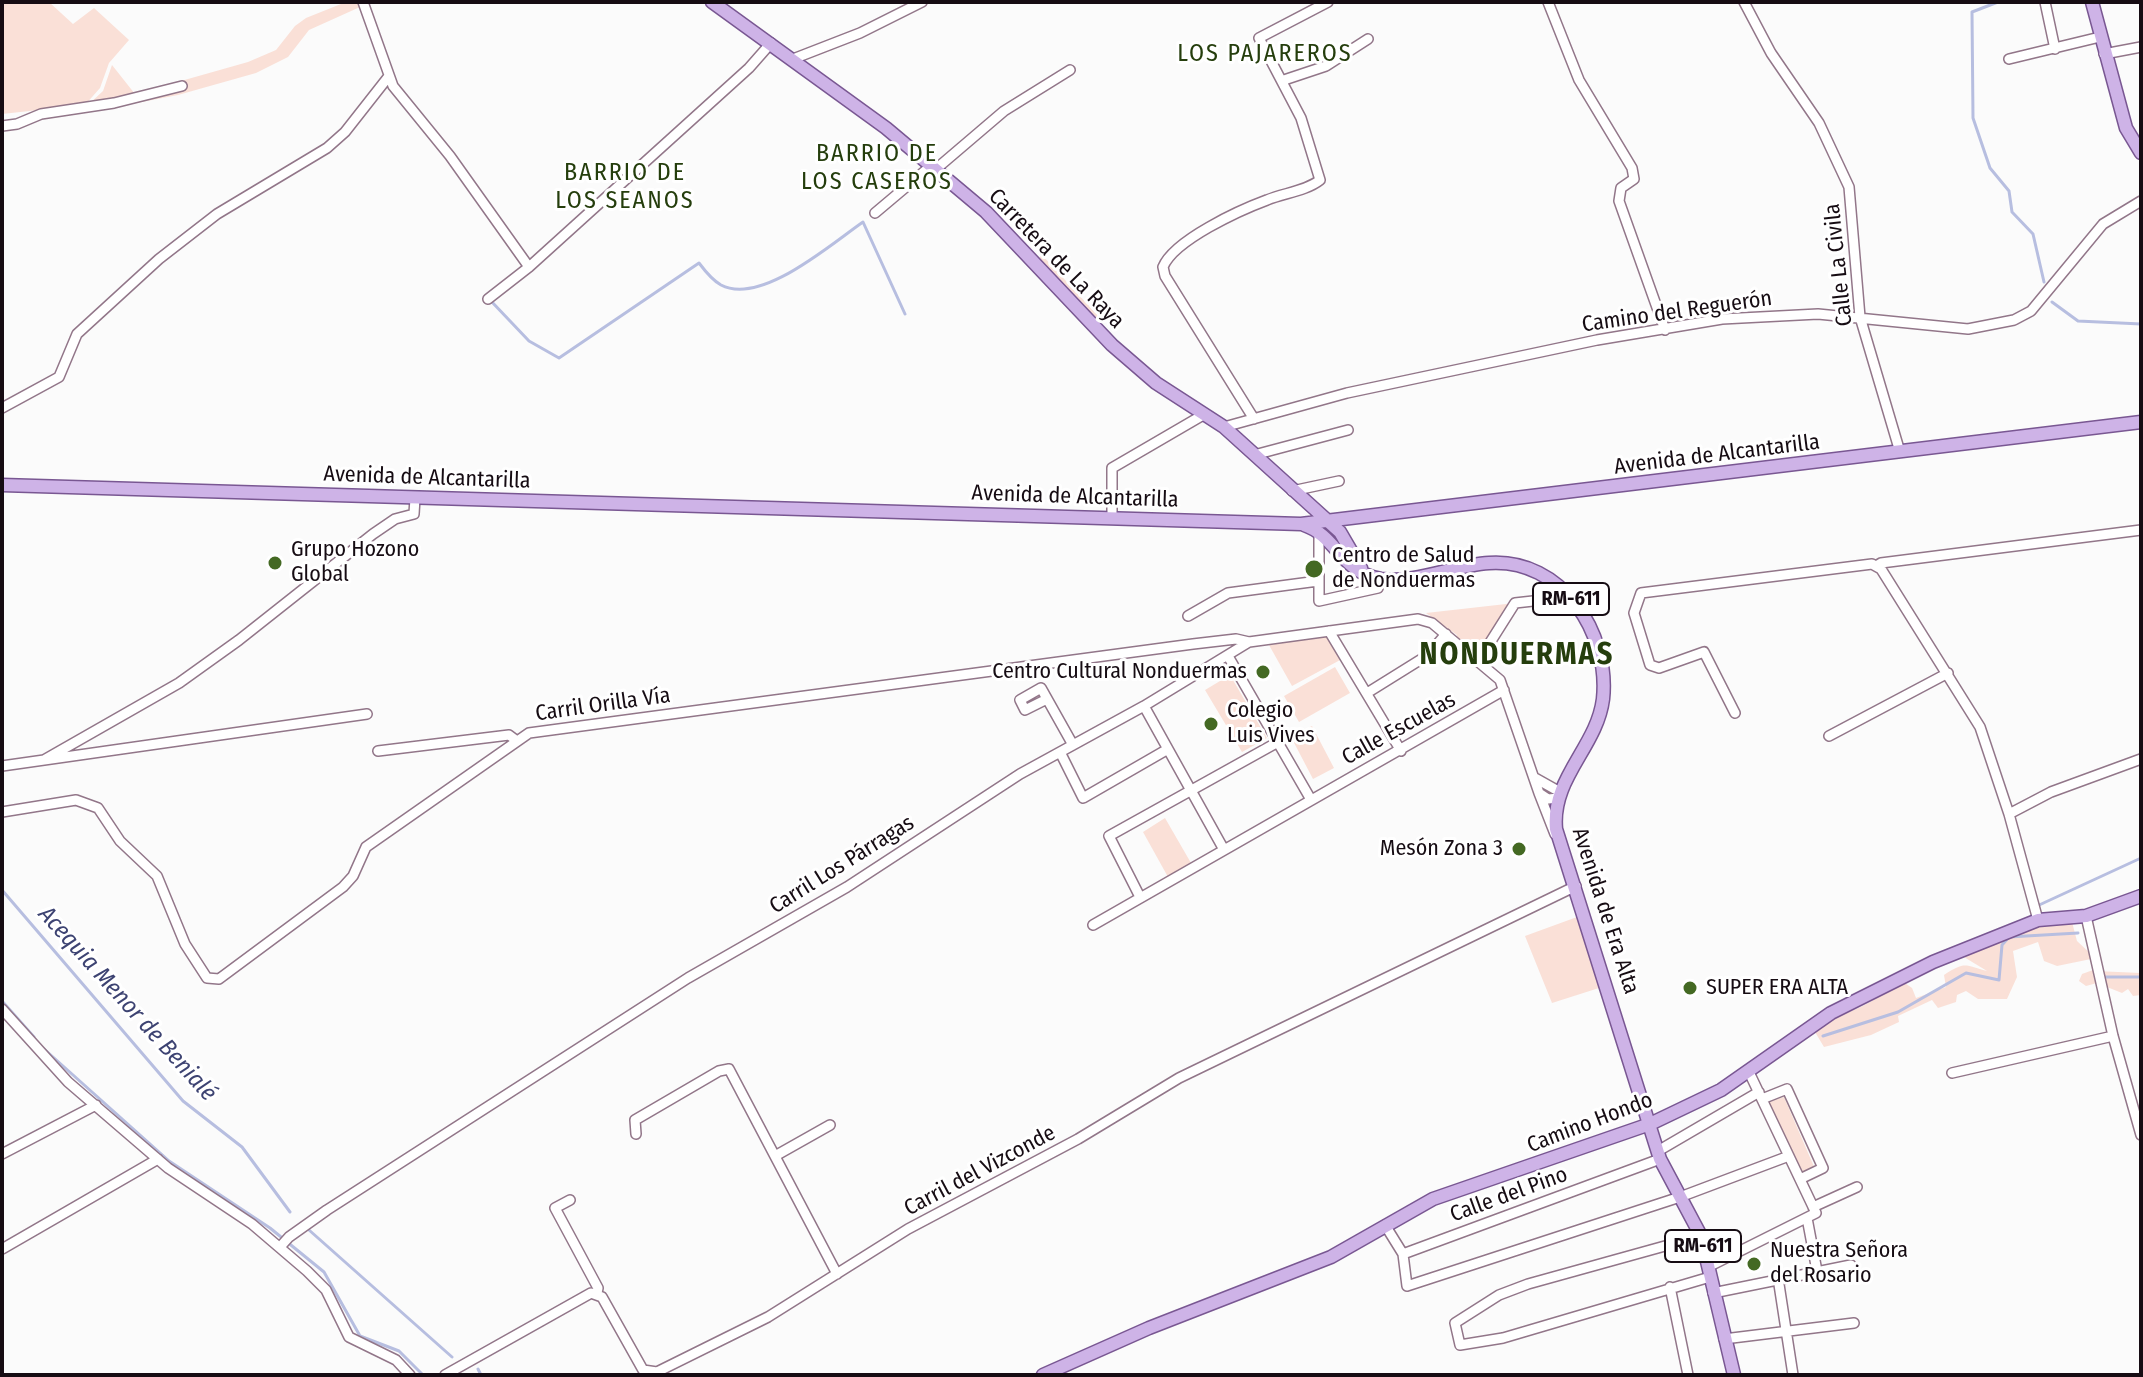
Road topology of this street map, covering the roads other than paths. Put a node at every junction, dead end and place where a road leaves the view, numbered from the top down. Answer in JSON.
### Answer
{"nodes":[{"id":1,"x":363,"y":2,"type":"edge"},
{"id":2,"x":712,"y":2,"type":"edge"},
{"id":3,"x":922,"y":2,"type":"edge"},
{"id":4,"x":1328,"y":2,"type":"edge"},
{"id":5,"x":1548,"y":2,"type":"edge"},
{"id":6,"x":1744,"y":2,"type":"edge"},
{"id":7,"x":2045,"y":2,"type":"edge"},
{"id":8,"x":2092,"y":2,"type":"edge"},
{"id":9,"x":2100,"y":37,"type":"junction"},
{"id":10,"x":1368,"y":39,"type":"dead end"},
{"id":11,"x":771,"y":43,"type":"junction"},
{"id":12,"x":2141,"y":47,"type":"edge"},
{"id":13,"x":2055,"y":49,"type":"junction"},
{"id":14,"x":2104,"y":54,"type":"junction"},
{"id":15,"x":793,"y":59,"type":"junction"},
{"id":16,"x":2009,"y":59,"type":"dead end"},
{"id":17,"x":1070,"y":70,"type":"dead end"},
{"id":18,"x":389,"y":76,"type":"junction"},
{"id":19,"x":1284,"y":80,"type":"junction"},
{"id":20,"x":182,"y":86,"type":"dead end"},
{"id":21,"x":2,"y":126,"type":"edge"},
{"id":22,"x":2141,"y":153,"type":"edge"},
{"id":23,"x":934,"y":167,"type":"junction"},
{"id":24,"x":2141,"y":201,"type":"edge"},
{"id":25,"x":875,"y":213,"type":"dead end"},
{"id":26,"x":529,"y":267,"type":"junction"},
{"id":27,"x":488,"y":299,"type":"dead end"},
{"id":28,"x":1860,"y":317,"type":"junction"},
{"id":29,"x":1665,"y":330,"type":"junction"},
{"id":30,"x":2,"y":408,"type":"edge"},
{"id":31,"x":1203,"y":415,"type":"junction"},
{"id":32,"x":1254,"y":419,"type":"junction"},
{"id":33,"x":2141,"y":422,"type":"edge"},
{"id":34,"x":1224,"y":427,"type":"junction"},
{"id":35,"x":1348,"y":430,"type":"dead end"},
{"id":36,"x":1900,"y":452,"type":"junction"},
{"id":37,"x":1254,"y":455,"type":"junction"},
{"id":38,"x":1339,"y":481,"type":"dead end"},
{"id":39,"x":2,"y":485,"type":"edge"},
{"id":40,"x":1292,"y":491,"type":"junction"},
{"id":41,"x":415,"y":498,"type":"junction"},
{"id":42,"x":1112,"y":518,"type":"junction"},
{"id":43,"x":1363,"y":518,"type":"junction"},
{"id":44,"x":1323,"y":527,"type":"junction"},
{"id":45,"x":2141,"y":530,"type":"edge"},
{"id":46,"x":1345,"y":539,"type":"junction"},
{"id":47,"x":1329,"y":543,"type":"junction"},
{"id":48,"x":1876,"y":566,"type":"junction"},
{"id":49,"x":1318,"y":581,"type":"junction"},
{"id":50,"x":1376,"y":583,"type":"junction"},
{"id":51,"x":1560,"y":598,"type":"dead end"},
{"id":52,"x":1188,"y":616,"type":"dead end"},
{"id":53,"x":1329,"y":631,"type":"junction"},
{"id":54,"x":1446,"y":634,"type":"junction"},
{"id":55,"x":1249,"y":642,"type":"junction"},
{"id":56,"x":1228,"y":656,"type":"junction"},
{"id":57,"x":1479,"y":660,"type":"junction"},
{"id":58,"x":1948,"y":673,"type":"junction"},
{"id":59,"x":1504,"y":690,"type":"junction"},
{"id":60,"x":1367,"y":693,"type":"junction"},
{"id":61,"x":1047,"y":699,"type":"dead end"},
{"id":62,"x":1144,"y":706,"type":"junction"},
{"id":63,"x":1735,"y":713,"type":"dead end"},
{"id":64,"x":367,"y":714,"type":"dead end"},
{"id":65,"x":1829,"y":736,"type":"dead end"},
{"id":66,"x":517,"y":741,"type":"junction"},
{"id":67,"x":1278,"y":742,"type":"junction"},
{"id":68,"x":1073,"y":745,"type":"junction"},
{"id":69,"x":1168,"y":749,"type":"junction"},
{"id":70,"x":378,"y":751,"type":"dead end"},
{"id":71,"x":1401,"y":751,"type":"junction"},
{"id":72,"x":1060,"y":752,"type":"junction"},
{"id":73,"x":2141,"y":759,"type":"edge"},
{"id":74,"x":44,"y":760,"type":"junction"},
{"id":75,"x":2,"y":766,"type":"edge"},
{"id":76,"x":1535,"y":778,"type":"junction"},
{"id":77,"x":1191,"y":791,"type":"junction"},
{"id":78,"x":1539,"y":793,"type":"junction"},
{"id":79,"x":1560,"y":795,"type":"junction"},
{"id":80,"x":1310,"y":798,"type":"junction"},
{"id":81,"x":2,"y":812,"type":"edge"},
{"id":82,"x":2009,"y":814,"type":"junction"},
{"id":83,"x":1559,"y":838,"type":"junction"},
{"id":84,"x":1223,"y":848,"type":"junction"},
{"id":85,"x":1576,"y":886,"type":"junction"},
{"id":86,"x":2141,"y":896,"type":"edge"},
{"id":87,"x":1140,"y":897,"type":"junction"},
{"id":88,"x":2036,"y":911,"type":"junction"},
{"id":89,"x":2086,"y":916,"type":"junction"},
{"id":90,"x":1093,"y":925,"type":"dead end"},
{"id":91,"x":2,"y":1009,"type":"edge"},
{"id":92,"x":2113,"y":1036,"type":"junction"},
{"id":93,"x":1748,"y":1070,"type":"junction"},
{"id":94,"x":1952,"y":1073,"type":"dead end"},
{"id":95,"x":1760,"y":1095,"type":"junction"},
{"id":96,"x":96,"y":1105,"type":"junction"},
{"id":97,"x":1650,"y":1124,"type":"junction"},
{"id":98,"x":830,"y":1125,"type":"dead end"},
{"id":99,"x":636,"y":1134,"type":"dead end"},
{"id":100,"x":2141,"y":1135,"type":"edge"},
{"id":101,"x":2,"y":1154,"type":"edge"},
{"id":102,"x":1659,"y":1155,"type":"junction"},
{"id":103,"x":775,"y":1156,"type":"junction"},
{"id":104,"x":1789,"y":1156,"type":"junction"},
{"id":105,"x":158,"y":1159,"type":"junction"},
{"id":106,"x":1800,"y":1179,"type":"junction"},
{"id":107,"x":1857,"y":1187,"type":"dead end"},
{"id":108,"x":1680,"y":1197,"type":"junction"},
{"id":109,"x":570,"y":1200,"type":"dead end"},
{"id":110,"x":1813,"y":1207,"type":"junction"},
{"id":111,"x":1807,"y":1218,"type":"junction"},
{"id":112,"x":1385,"y":1225,"type":"junction"},
{"id":113,"x":1701,"y":1236,"type":"junction"},
{"id":114,"x":280,"y":1247,"type":"junction"},
{"id":115,"x":2,"y":1249,"type":"edge"},
{"id":116,"x":1403,"y":1254,"type":"junction"},
{"id":117,"x":1851,"y":1265,"type":"dead end"},
{"id":118,"x":1817,"y":1271,"type":"junction"},
{"id":119,"x":1709,"y":1272,"type":"junction"},
{"id":120,"x":837,"y":1274,"type":"junction"},
{"id":121,"x":1778,"y":1278,"type":"junction"},
{"id":122,"x":1670,"y":1287,"type":"junction"},
{"id":123,"x":597,"y":1293,"type":"junction"},
{"id":124,"x":1713,"y":1293,"type":"junction"},
{"id":125,"x":1854,"y":1323,"type":"dead end"},
{"id":126,"x":1787,"y":1333,"type":"junction"},
{"id":127,"x":1724,"y":1339,"type":"junction"},
{"id":128,"x":410,"y":1375,"type":"edge"},
{"id":129,"x":445,"y":1375,"type":"edge"},
{"id":130,"x":1043,"y":1375,"type":"edge"},
{"id":131,"x":1688,"y":1375,"type":"edge"},
{"id":132,"x":1734,"y":1375,"type":"edge"},
{"id":133,"x":1793,"y":1375,"type":"edge"}],
"edges":[{"from":1,"to":18,"type":"street"},
{"from":2,"to":11,"type":"main road","name":"Carretera de La Raya"},
{"from":3,"to":15,"type":"street"},
{"from":4,"to":19,"type":"street"},
{"from":5,"to":29,"type":"street"},
{"from":6,"to":28,"type":"street","name":"Calle La Civila"},
{"from":7,"to":13,"type":"street"},
{"from":8,"to":9,"type":"main road"},
{"from":9,"to":13,"type":"street"},
{"from":9,"to":14,"type":"main road"},
{"from":10,"to":19,"type":"street"},
{"from":11,"to":15,"type":"main road","name":"Carretera de La Raya"},
{"from":11,"to":26,"type":"street"},
{"from":12,"to":14,"type":"street"},
{"from":13,"to":16,"type":"street"},
{"from":14,"to":22,"type":"main road"},
{"from":15,"to":23,"type":"main road","name":"Carretera de La Raya"},
{"from":17,"to":23,"type":"street"},
{"from":18,"to":26,"type":"street"},
{"from":18,"to":30,"type":"street"},
{"from":19,"to":32,"type":"street"},
{"from":20,"to":21,"type":"street"},
{"from":23,"to":25,"type":"street"},
{"from":23,"to":31,"type":"main road","name":"Carretera de La Raya"},
{"from":24,"to":28,"type":"street","name":"Camino del Reguerón"},
{"from":26,"to":27,"type":"street"},
{"from":28,"to":29,"type":"street","name":"Camino del Reguerón"},
{"from":28,"to":36,"type":"street","name":"Calle La Civila"},
{"from":29,"to":32,"type":"street","name":"Camino del Reguerón"},
{"from":31,"to":34,"type":"main road","name":"Carretera de La Raya"},
{"from":31,"to":42,"type":"street"},
{"from":32,"to":34,"type":"street","name":"Camino del Reguerón"},
{"from":33,"to":36,"type":"main road","name":"Avenida de Alcantarilla"},
{"from":34,"to":37,"type":"main road","name":"Carretera de La Raya"},
{"from":35,"to":37,"type":"street"},
{"from":36,"to":43,"type":"main road","name":"Avenida de Alcantarilla"},
{"from":37,"to":40,"type":"main road","name":"Carretera de La Raya"},
{"from":38,"to":40,"type":"street"},
{"from":39,"to":41,"type":"main road","name":"Avenida de Alcantarilla"},
{"from":40,"to":44,"type":"main road","name":"Carretera de La Raya"},
{"from":41,"to":42,"type":"main road","name":"Avenida de Alcantarilla"},
{"from":41,"to":74,"type":"street"},
{"from":42,"to":44,"type":"main road","name":"Avenida de Alcantarilla"},
{"from":43,"to":44,"type":"main road","name":"Avenida de Alcantarilla"},
{"from":43,"to":46,"type":"main road"},
{"from":44,"to":46,"type":"main road"},
{"from":44,"to":47,"type":"main road"},
{"from":44,"to":49,"type":"street"},
{"from":45,"to":48,"type":"street"},
{"from":46,"to":47,"type":"street"},
{"from":46,"to":50,"type":"main road"},
{"from":47,"to":50,"type":"main road"},
{"from":48,"to":58,"type":"street"},
{"from":48,"to":63,"type":"street"},
{"from":49,"to":50,"type":"street"},
{"from":49,"to":52,"type":"street"},
{"from":50,"to":79,"type":"main road","name":"Avenida de Era Alta","number":"RM-611"},
{"from":51,"to":57,"type":"street"},
{"from":53,"to":54,"type":"street","name":"Carril Los Párragas"},
{"from":53,"to":55,"type":"street","name":"Carril Los Párragas"},
{"from":53,"to":60,"type":"street"},
{"from":54,"to":57,"type":"street","name":"Carril Los Párragas"},
{"from":54,"to":60,"type":"street"},
{"from":55,"to":56,"type":"street","name":"Carril Los Párragas"},
{"from":55,"to":66,"type":"street","name":"Carril Orilla Vía"},
{"from":56,"to":62,"type":"street","name":"Carril Los Párragas"},
{"from":56,"to":67,"type":"street"},
{"from":57,"to":59,"type":"street","name":"Carril Los Párragas"},
{"from":58,"to":65,"type":"street"},
{"from":58,"to":82,"type":"street"},
{"from":59,"to":71,"type":"street","name":"Calle Escuelas"},
{"from":59,"to":76,"type":"street"},
{"from":60,"to":71,"type":"street"},
{"from":61,"to":68,"type":"street"},
{"from":62,"to":68,"type":"street","name":"Carril Los Párragas"},
{"from":62,"to":69,"type":"street"},
{"from":64,"to":74,"type":"street"},
{"from":66,"to":70,"type":"street"},
{"from":66,"to":81,"type":"street","name":"Carril Orilla Vía"},
{"from":67,"to":77,"type":"street"},
{"from":67,"to":80,"type":"street"},
{"from":68,"to":72,"type":"street","name":"Carril Los Párragas"},
{"from":69,"to":72,"type":"street"},
{"from":69,"to":77,"type":"street"},
{"from":71,"to":80,"type":"street","name":"Calle Escuelas"},
{"from":72,"to":114,"type":"street","name":"Carril Los Párragas"},
{"from":73,"to":82,"type":"street"},
{"from":74,"to":75,"type":"street"},
{"from":76,"to":78,"type":"street"},
{"from":76,"to":79,"type":"street"},
{"from":77,"to":84,"type":"street"},
{"from":77,"to":87,"type":"street"},
{"from":78,"to":79,"type":"street"},
{"from":78,"to":83,"type":"street"},
{"from":79,"to":83,"type":"main road","name":"Avenida de Era Alta","number":"RM-611"},
{"from":80,"to":84,"type":"street","name":"Calle Escuelas"},
{"from":82,"to":88,"type":"street"},
{"from":83,"to":85,"type":"main road","name":"Avenida de Era Alta","number":"RM-611"},
{"from":84,"to":87,"type":"street","name":"Calle Escuelas"},
{"from":85,"to":97,"type":"main road","name":"Avenida de Era Alta","number":"RM-611"},
{"from":85,"to":120,"type":"street","name":"Carril del Vizconde"},
{"from":86,"to":89,"type":"main road","name":"Camino Hondo"},
{"from":87,"to":90,"type":"street","name":"Calle Escuelas"},
{"from":88,"to":89,"type":"main road","name":"Camino Hondo"},
{"from":88,"to":93,"type":"main road","name":"Camino Hondo"},
{"from":89,"to":92,"type":"street"},
{"from":91,"to":96,"type":"street"},
{"from":92,"to":94,"type":"street"},
{"from":92,"to":100,"type":"street"},
{"from":93,"to":95,"type":"street"},
{"from":93,"to":97,"type":"main road","name":"Camino Hondo"},
{"from":95,"to":102,"type":"street","name":"Calle del Pino"},
{"from":95,"to":104,"type":"street"},
{"from":95,"to":106,"type":"street"},
{"from":96,"to":101,"type":"street"},
{"from":96,"to":105,"type":"street"},
{"from":97,"to":102,"type":"main road","number":"RM-611"},
{"from":97,"to":112,"type":"main road","name":"Camino Hondo"},
{"from":98,"to":103,"type":"street"},
{"from":99,"to":103,"type":"street"},
{"from":102,"to":108,"type":"main road","number":"RM-611"},
{"from":102,"to":116,"type":"street","name":"Calle del Pino"},
{"from":103,"to":120,"type":"street"},
{"from":104,"to":106,"type":"street"},
{"from":104,"to":108,"type":"street"},
{"from":105,"to":114,"type":"street"},
{"from":105,"to":115,"type":"street"},
{"from":106,"to":110,"type":"street"},
{"from":107,"to":110,"type":"street"},
{"from":108,"to":113,"type":"main road","number":"RM-611"},
{"from":108,"to":116,"type":"street"},
{"from":109,"to":123,"type":"street"},
{"from":110,"to":111,"type":"street"},
{"from":111,"to":118,"type":"street"},
{"from":111,"to":119,"type":"street"},
{"from":112,"to":116,"type":"street"},
{"from":112,"to":130,"type":"main road","name":"Camino Hondo"},
{"from":113,"to":119,"type":"main road","number":"RM-611"},
{"from":113,"to":122,"type":"street"},
{"from":114,"to":128,"type":"street"},
{"from":117,"to":118,"type":"street"},
{"from":118,"to":121,"type":"street"},
{"from":119,"to":122,"type":"street"},
{"from":119,"to":124,"type":"main road","number":"RM-611"},
{"from":120,"to":123,"type":"street","name":"Carril del Vizconde"},
{"from":121,"to":124,"type":"street"},
{"from":121,"to":126,"type":"street"},
{"from":122,"to":131,"type":"street"},
{"from":123,"to":129,"type":"street"},
{"from":124,"to":127,"type":"main road","number":"RM-611"},
{"from":125,"to":126,"type":"street"},
{"from":126,"to":127,"type":"street"},
{"from":126,"to":133,"type":"street"},
{"from":127,"to":132,"type":"main road","number":"RM-611"}]}
